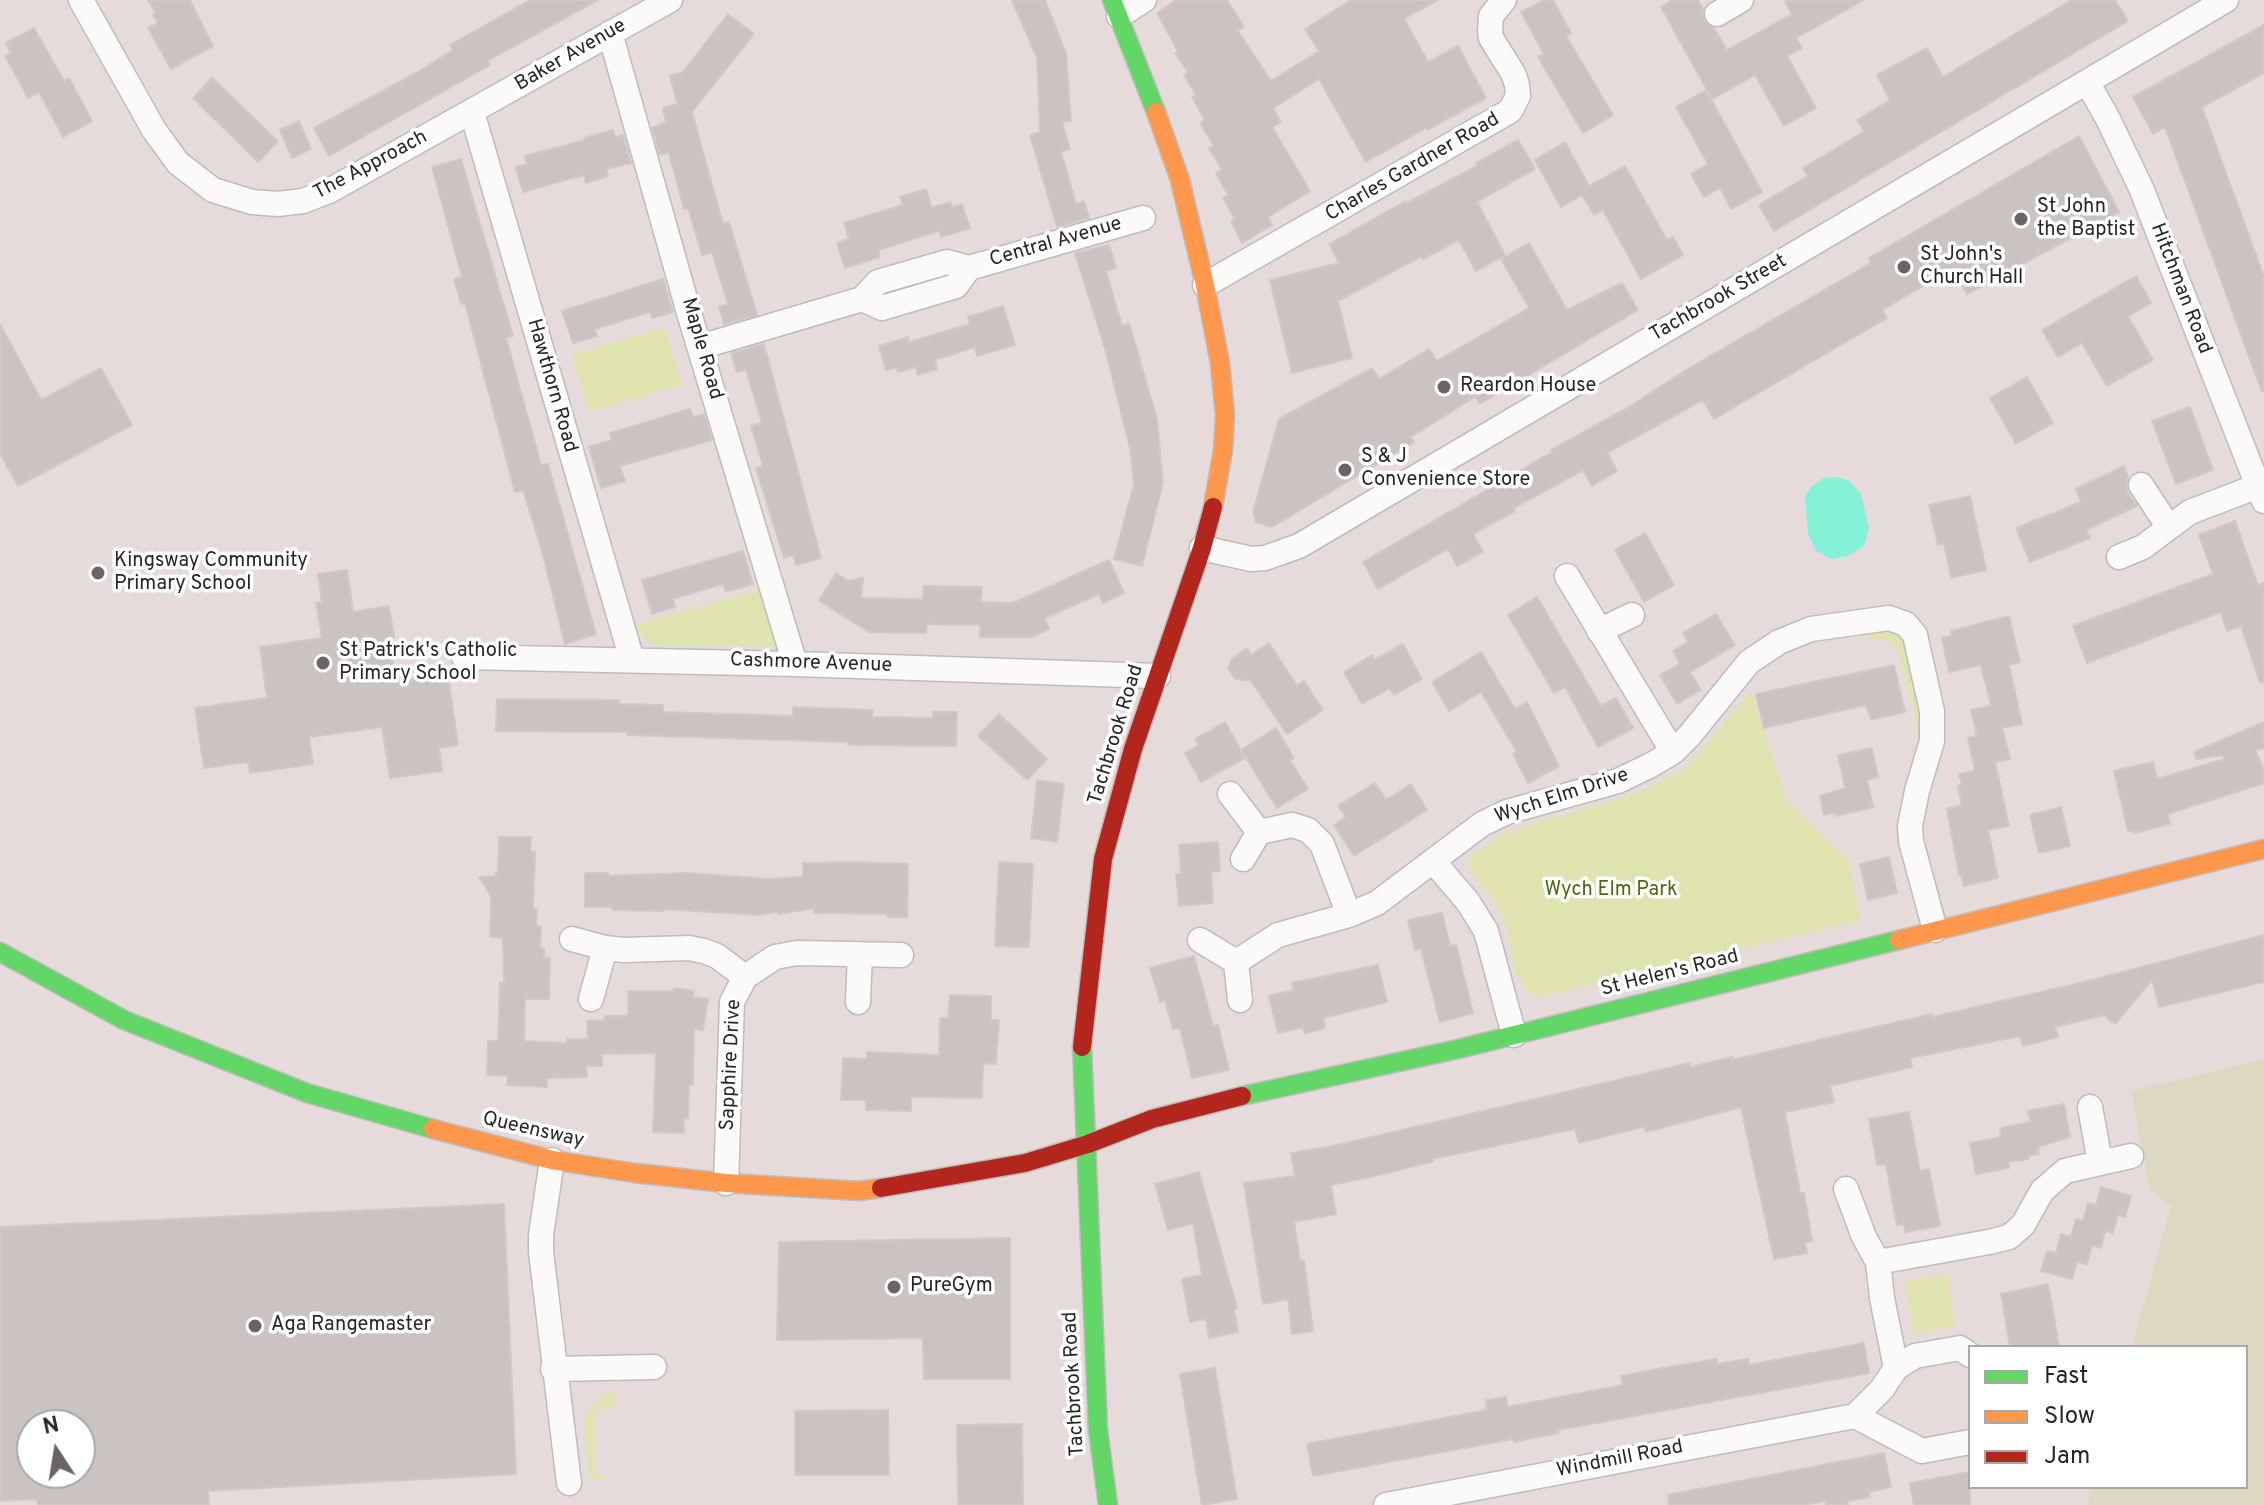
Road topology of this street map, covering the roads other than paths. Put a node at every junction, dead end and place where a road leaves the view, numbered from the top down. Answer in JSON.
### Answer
{"nodes":[{"id":1,"x":81,"y":0,"type":"edge"},
{"id":2,"x":670,"y":0,"type":"edge"},
{"id":3,"x":1144,"y":0,"type":"edge"},
{"id":4,"x":1504,"y":0,"type":"edge"},
{"id":5,"x":1741,"y":0,"type":"edge"},
{"id":6,"x":2226,"y":0,"type":"edge"},
{"id":7,"x":1115,"y":8,"type":"edge"},
{"id":8,"x":1717,"y":14,"type":"dead end"},
{"id":9,"x":610,"y":33,"type":"junction"},
{"id":10,"x":2087,"y":82,"type":"junction"},
{"id":11,"x":472,"y":112,"type":"junction"},
{"id":12,"x":1143,"y":218,"type":"dead end"},
{"id":13,"x":1205,"y":285,"type":"junction"},
{"id":14,"x":700,"y":347,"type":"junction"},
{"id":15,"x":2141,"y":485,"type":"dead end"},
{"id":16,"x":2261,"y":493,"type":"edge"},
{"id":17,"x":2168,"y":526,"type":"junction"},
{"id":18,"x":1202,"y":548,"type":"junction"},
{"id":19,"x":2119,"y":557,"type":"dead end"},
{"id":20,"x":1567,"y":576,"type":"dead end"},
{"id":21,"x":1632,"y":615,"type":"dead end"},
{"id":22,"x":1599,"y":631,"type":"junction"},
{"id":23,"x":464,"y":657,"type":"dead end"},
{"id":24,"x":632,"y":660,"type":"junction"},
{"id":25,"x":795,"y":664,"type":"junction"},
{"id":26,"x":1158,"y":676,"type":"junction"},
{"id":27,"x":1673,"y":752,"type":"junction"},
{"id":28,"x":1230,"y":794,"type":"dead end"},
{"id":29,"x":1259,"y":832,"type":"junction"},
{"id":30,"x":2264,"y":849,"type":"edge"},
{"id":31,"x":1243,"y":859,"type":"dead end"},
{"id":32,"x":1433,"y":861,"type":"junction"},
{"id":33,"x":1349,"y":915,"type":"junction"},
{"id":34,"x":1935,"y":930,"type":"junction"},
{"id":35,"x":572,"y":939,"type":"dead end"},
{"id":36,"x":1200,"y":940,"type":"dead end"},
{"id":37,"x":605,"y":948,"type":"junction"},
{"id":38,"x":0,"y":952,"type":"edge"},
{"id":39,"x":860,"y":954,"type":"junction"},
{"id":40,"x":901,"y":955,"type":"dead end"},
{"id":41,"x":1236,"y":962,"type":"junction"},
{"id":42,"x":745,"y":977,"type":"junction"},
{"id":43,"x":591,"y":999,"type":"dead end"},
{"id":44,"x":1240,"y":1000,"type":"dead end"},
{"id":45,"x":858,"y":1002,"type":"dead end"},
{"id":46,"x":1514,"y":1035,"type":"junction"},
{"id":47,"x":2090,"y":1107,"type":"dead end"},
{"id":48,"x":1088,"y":1144,"type":"junction"},
{"id":49,"x":2131,"y":1156,"type":"dead end"},
{"id":50,"x":552,"y":1160,"type":"junction"},
{"id":51,"x":2100,"y":1162,"type":"junction"},
{"id":52,"x":726,"y":1183,"type":"junction"},
{"id":53,"x":1846,"y":1189,"type":"dead end"},
{"id":54,"x":1878,"y":1262,"type":"junction"},
{"id":55,"x":1968,"y":1354,"type":"edge"},
{"id":56,"x":654,"y":1367,"type":"dead end"},
{"id":57,"x":1896,"y":1368,"type":"junction"},
{"id":58,"x":553,"y":1369,"type":"junction"},
{"id":59,"x":1855,"y":1416,"type":"junction"},
{"id":60,"x":1968,"y":1442,"type":"edge"},
{"id":61,"x":569,"y":1483,"type":"dead end"},
{"id":62,"x":1108,"y":1505,"type":"edge"},
{"id":63,"x":1386,"y":1505,"type":"edge"}],
"edges":[{"from":1,"to":11,"type":"street","name":"The Approach"},
{"from":2,"to":9,"type":"street","name":"Baker Avenue"},
{"from":3,"to":7,"type":"street"},
{"from":4,"to":13,"type":"street","name":"Charles Gardner Road"},
{"from":5,"to":8,"type":"street"},
{"from":6,"to":10,"type":"street","name":"Tachbrook Street"},
{"from":7,"to":13,"type":"street","name":"Tachbrook Road"},
{"from":9,"to":11,"type":"street","name":"Baker Avenue"},
{"from":9,"to":14,"type":"street","name":"Maple Road"},
{"from":10,"to":16,"type":"street","name":"Hitchman Road"},
{"from":10,"to":18,"type":"street","name":"Tachbrook Street"},
{"from":11,"to":24,"type":"street","name":"Hawthorn Road"},
{"from":12,"to":14,"type":"street","name":"Central Avenue"},
{"from":13,"to":18,"type":"street","name":"Tachbrook Road"},
{"from":14,"to":25,"type":"street","name":"Maple Road"},
{"from":15,"to":17,"type":"street"},
{"from":16,"to":17,"type":"street"},
{"from":17,"to":19,"type":"street"},
{"from":18,"to":26,"type":"street","name":"Tachbrook Road"},
{"from":20,"to":22,"type":"street"},
{"from":21,"to":22,"type":"street"},
{"from":22,"to":27,"type":"street"},
{"from":23,"to":24,"type":"street","name":"Cashmore Avenue"},
{"from":24,"to":25,"type":"street","name":"Cashmore Avenue"},
{"from":25,"to":26,"type":"street","name":"Cashmore Avenue"},
{"from":26,"to":48,"type":"street","name":"Tachbrook Road"},
{"from":27,"to":32,"type":"street","name":"Wych Elm Drive"},
{"from":27,"to":34,"type":"street","name":"Wych Elm Drive"},
{"from":28,"to":29,"type":"street"},
{"from":29,"to":31,"type":"street"},
{"from":29,"to":33,"type":"street"},
{"from":30,"to":34,"type":"street","name":"St Helen's Road"},
{"from":32,"to":33,"type":"street","name":"Wych Elm Drive"},
{"from":32,"to":46,"type":"street"},
{"from":33,"to":41,"type":"street","name":"Wych Elm Drive"},
{"from":34,"to":46,"type":"street","name":"St Helen's Road"},
{"from":35,"to":37,"type":"street"},
{"from":36,"to":41,"type":"street"},
{"from":37,"to":42,"type":"street"},
{"from":37,"to":43,"type":"street"},
{"from":38,"to":50,"type":"street","name":"Queensway"},
{"from":39,"to":40,"type":"street","name":"Sapphire Drive"},
{"from":39,"to":42,"type":"street","name":"Sapphire Drive"},
{"from":39,"to":45,"type":"street"},
{"from":41,"to":44,"type":"street"},
{"from":42,"to":52,"type":"street","name":"Sapphire Drive"},
{"from":46,"to":48,"type":"street","name":"St Helen's Road"},
{"from":47,"to":51,"type":"street"},
{"from":48,"to":52,"type":"street","name":"Queensway"},
{"from":48,"to":62,"type":"street","name":"Tachbrook Road"},
{"from":49,"to":51,"type":"street"},
{"from":50,"to":52,"type":"street","name":"Queensway"},
{"from":50,"to":58,"type":"street"},
{"from":51,"to":54,"type":"street"},
{"from":53,"to":54,"type":"street"},
{"from":54,"to":57,"type":"street"},
{"from":55,"to":57,"type":"street"},
{"from":56,"to":58,"type":"street"},
{"from":57,"to":59,"type":"street"},
{"from":58,"to":61,"type":"street"},
{"from":59,"to":60,"type":"street"},
{"from":59,"to":63,"type":"street","name":"Windmill Road"}]}
